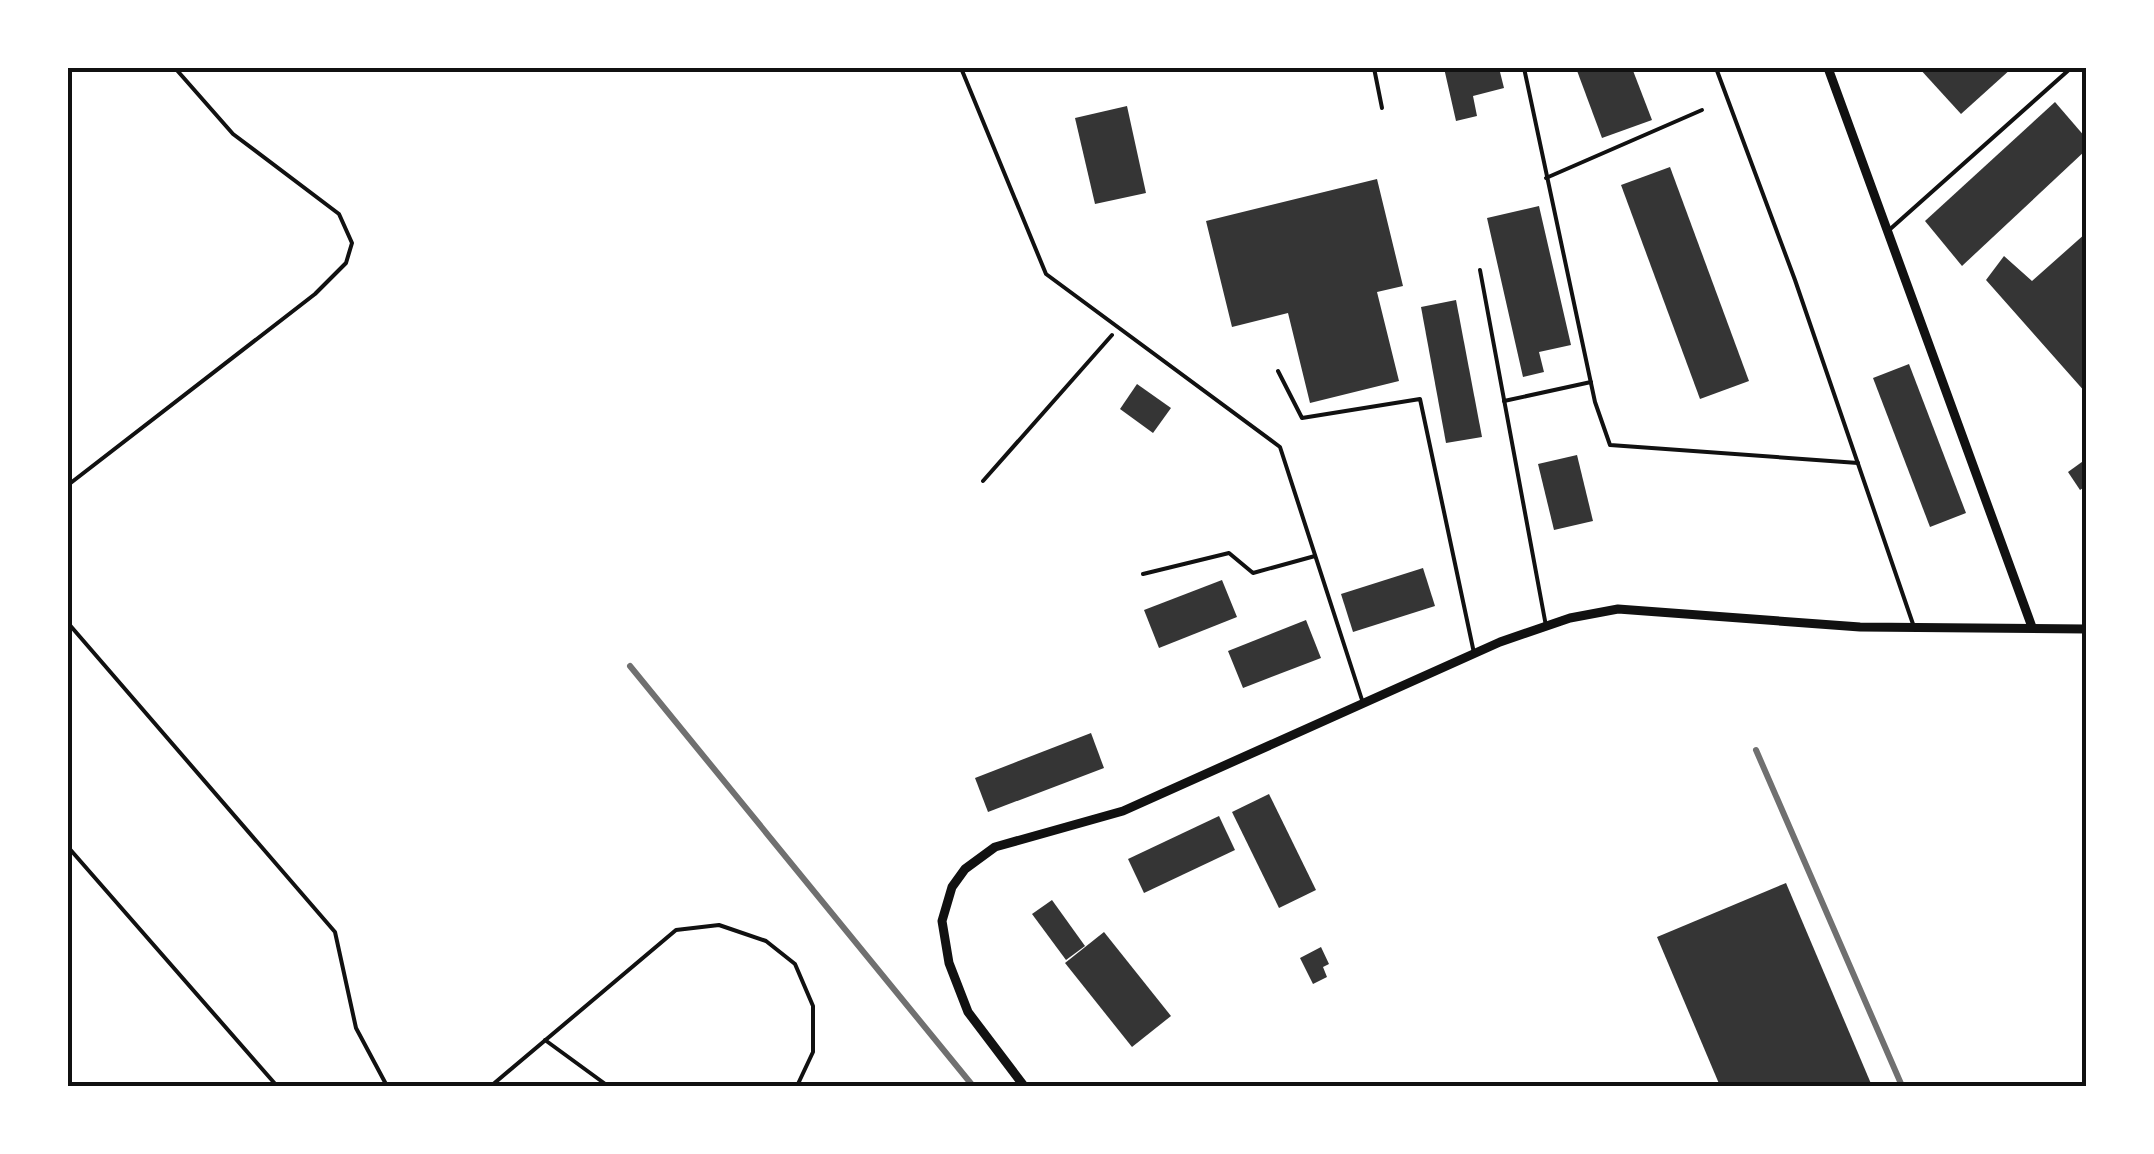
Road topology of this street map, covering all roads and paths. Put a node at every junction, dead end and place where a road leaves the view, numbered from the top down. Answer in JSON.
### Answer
{"nodes":[{"id":1,"x":175,"y":68,"type":"edge"},
{"id":2,"x":961,"y":68,"type":"edge"},
{"id":3,"x":1374,"y":68,"type":"edge"},
{"id":4,"x":1524,"y":68,"type":"edge"},
{"id":5,"x":1716,"y":68,"type":"edge"},
{"id":6,"x":1828,"y":68,"type":"edge"},
{"id":7,"x":2071,"y":68,"type":"edge"},
{"id":8,"x":1382,"y":108,"type":"dead end"},
{"id":9,"x":1702,"y":110,"type":"dead end"},
{"id":10,"x":1546,"y":178,"type":"junction"},
{"id":11,"x":1888,"y":231,"type":"junction"},
{"id":12,"x":1480,"y":270,"type":"dead end"},
{"id":13,"x":1118,"y":327,"type":"junction"},
{"id":14,"x":1278,"y":371,"type":"dead end"},
{"id":15,"x":1590,"y":382,"type":"junction"},
{"id":16,"x":1504,"y":401,"type":"junction"},
{"id":17,"x":1858,"y":464,"type":"junction"},
{"id":18,"x":983,"y":481,"type":"dead end"},
{"id":19,"x":68,"y":484,"type":"edge"},
{"id":20,"x":1316,"y":556,"type":"junction"},
{"id":21,"x":1143,"y":574,"type":"dead end"},
{"id":22,"x":68,"y":623,"type":"edge"},
{"id":23,"x":1546,"y":626,"type":"junction"},
{"id":24,"x":1914,"y":627,"type":"junction"},
{"id":25,"x":2032,"y":627,"type":"junction"},
{"id":26,"x":2086,"y":629,"type":"edge"},
{"id":27,"x":1474,"y":654,"type":"junction"},
{"id":28,"x":1363,"y":704,"type":"junction"},
{"id":29,"x":68,"y":847,"type":"edge"},
{"id":30,"x":545,"y":1040,"type":"junction"},
{"id":31,"x":277,"y":1086,"type":"edge"},
{"id":32,"x":387,"y":1086,"type":"edge"},
{"id":33,"x":490,"y":1086,"type":"edge"},
{"id":34,"x":608,"y":1086,"type":"edge"},
{"id":35,"x":797,"y":1086,"type":"edge"},
{"id":36,"x":1024,"y":1086,"type":"edge"}],
"edges":[{"from":1,"to":19,"type":"lane"},
{"from":2,"to":13,"type":"lane"},
{"from":3,"to":8,"type":"lane"},
{"from":4,"to":10,"type":"lane"},
{"from":5,"to":17,"type":"lane"},
{"from":6,"to":11,"type":"street"},
{"from":7,"to":11,"type":"lane"},
{"from":9,"to":10,"type":"lane"},
{"from":10,"to":15,"type":"lane"},
{"from":11,"to":25,"type":"street"},
{"from":12,"to":16,"type":"lane"},
{"from":13,"to":18,"type":"path"},
{"from":13,"to":20,"type":"lane"},
{"from":14,"to":27,"type":"lane"},
{"from":15,"to":16,"type":"lane"},
{"from":15,"to":17,"type":"lane"},
{"from":16,"to":23,"type":"lane"},
{"from":17,"to":24,"type":"lane"},
{"from":20,"to":21,"type":"lane"},
{"from":20,"to":28,"type":"lane"},
{"from":22,"to":32,"type":"lane"},
{"from":23,"to":24,"type":"street"},
{"from":23,"to":27,"type":"street"},
{"from":24,"to":25,"type":"street"},
{"from":25,"to":26,"type":"street"},
{"from":27,"to":28,"type":"street"},
{"from":28,"to":36,"type":"street"},
{"from":29,"to":31,"type":"lane"},
{"from":30,"to":33,"type":"lane"},
{"from":30,"to":34,"type":"lane"},
{"from":30,"to":35,"type":"lane"}]}
